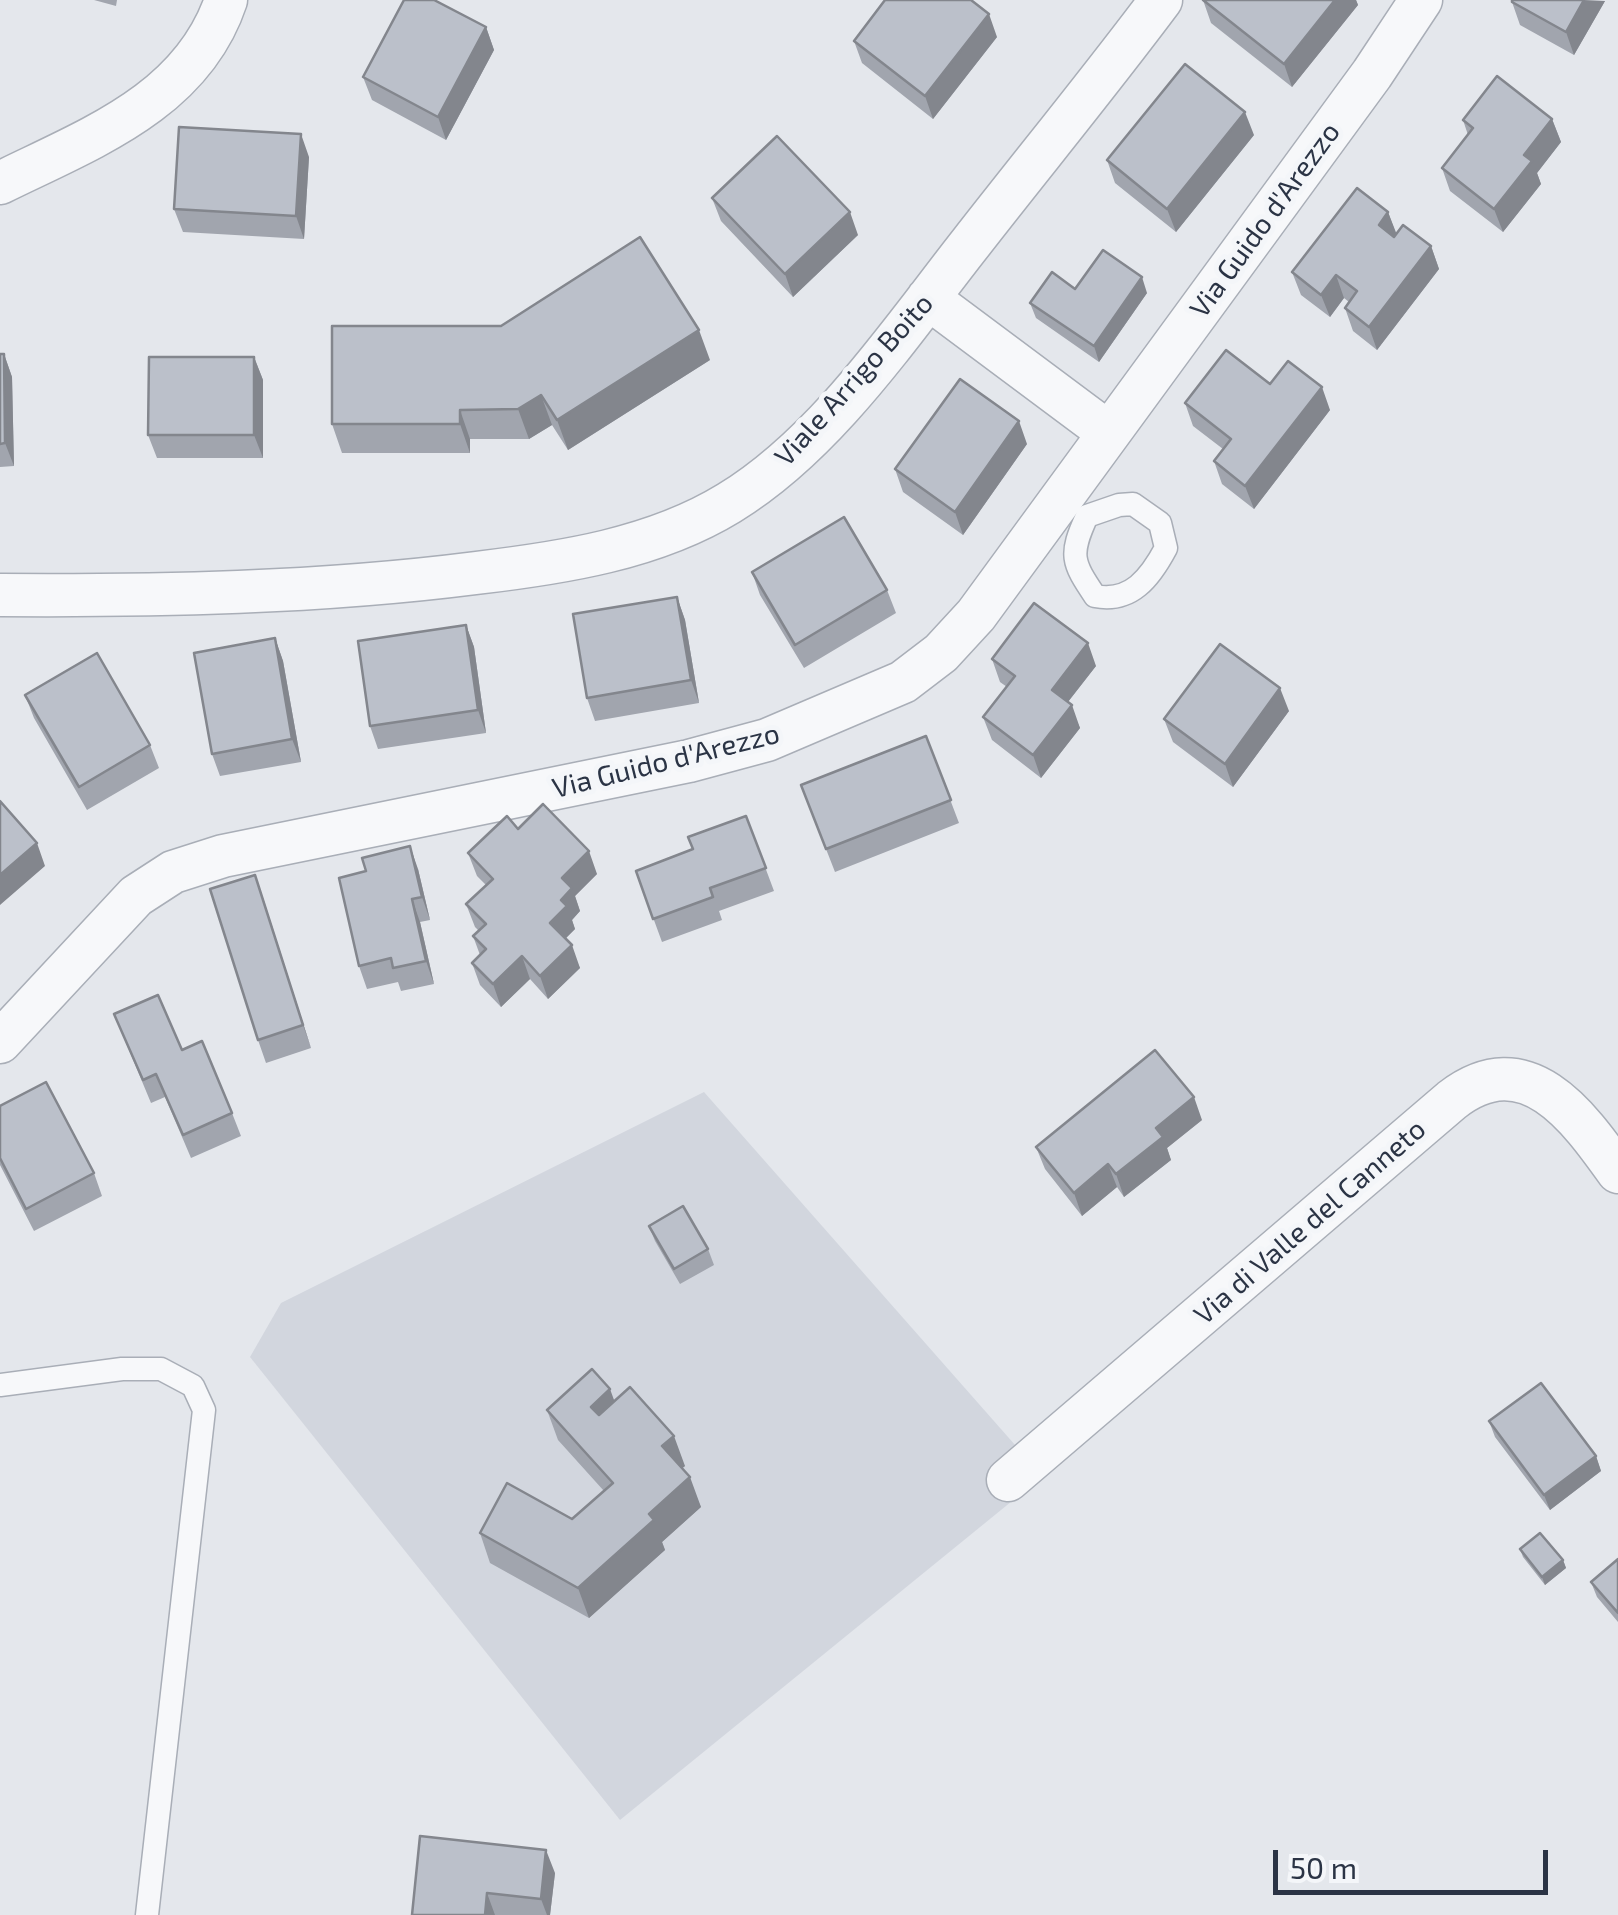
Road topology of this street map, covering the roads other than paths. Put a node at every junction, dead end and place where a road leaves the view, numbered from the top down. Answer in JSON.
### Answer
{"nodes":[{"id":1,"x":226,"y":0,"type":"edge"},
{"id":2,"x":1161,"y":0,"type":"edge"},
{"id":3,"x":1421,"y":0,"type":"edge"},
{"id":4,"x":0,"y":183,"type":"edge"},
{"id":5,"x":928,"y":298,"type":"junction"},
{"id":6,"x":1108,"y":434,"type":"junction"},
{"id":7,"x":1074,"y":507,"type":"junction"},
{"id":8,"x":0,"y":595,"type":"edge"},
{"id":9,"x":0,"y":1042,"type":"edge"},
{"id":10,"x":1618,"y":1172,"type":"edge"},
{"id":11,"x":0,"y":1384,"type":"edge"},
{"id":12,"x":1008,"y":1480,"type":"dead end"},
{"id":13,"x":147,"y":1915,"type":"edge"}],
"edges":[{"from":1,"to":4,"type":"street"},
{"from":2,"to":5,"type":"street","name":"Viale Arrigo Boito"},
{"from":3,"to":6,"type":"street","name":"Via Guido d'Arezzo"},
{"from":5,"to":6,"type":"street"},
{"from":5,"to":8,"type":"street","name":"Viale Arrigo Boito"},
{"from":6,"to":7,"type":"street","name":"Via Guido d'Arezzo"},
{"from":7,"to":7,"type":"lane"},
{"from":7,"to":9,"type":"street","name":"Via Guido d'Arezzo"},
{"from":10,"to":12,"type":"street","name":"Via di Valle del Canneto"},
{"from":11,"to":13,"type":"lane"}]}
